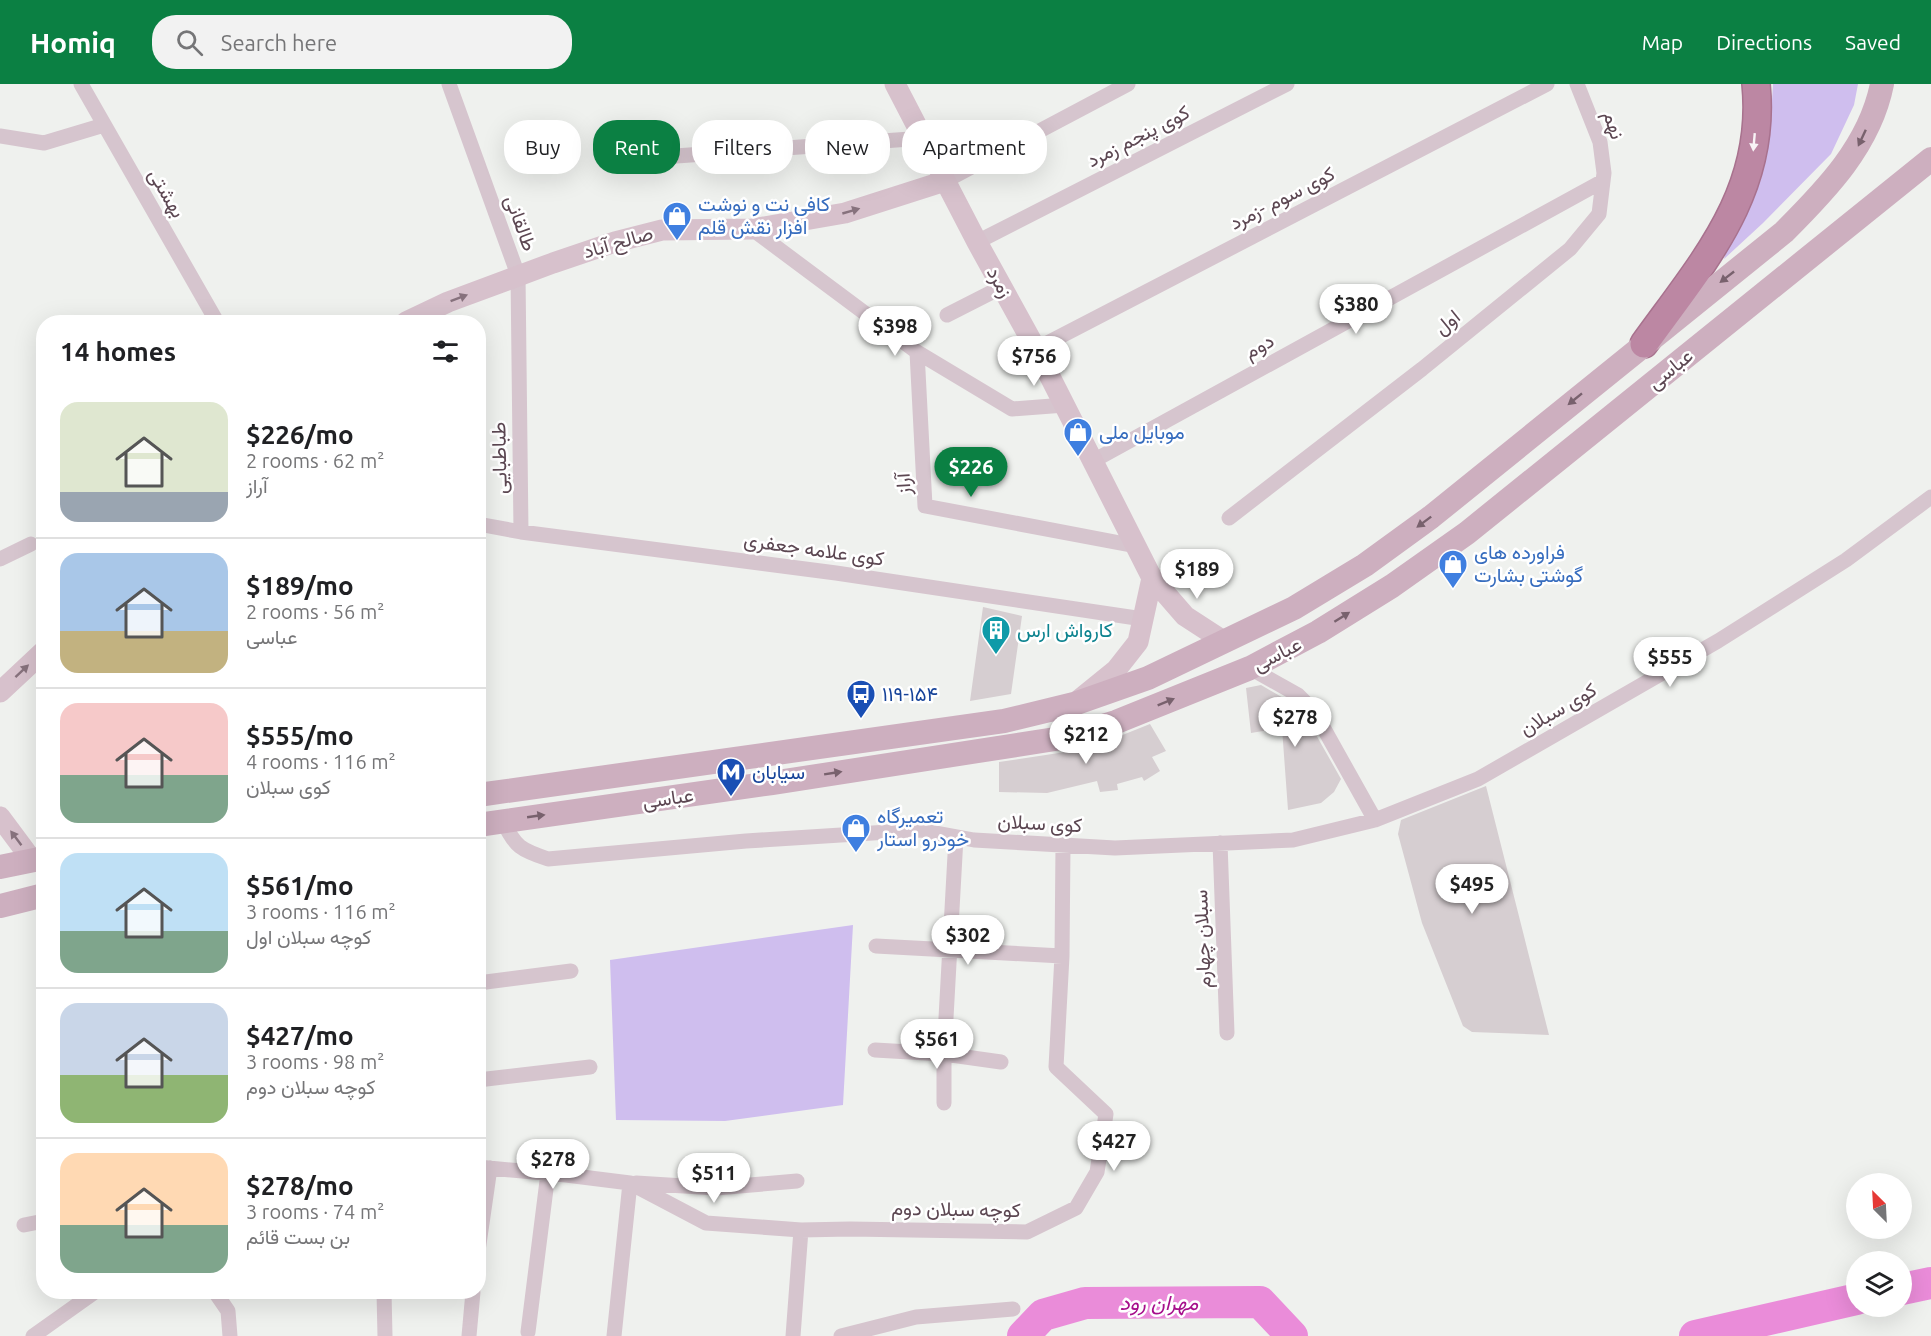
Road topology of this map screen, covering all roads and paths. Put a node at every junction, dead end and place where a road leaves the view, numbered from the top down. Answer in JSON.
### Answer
{"nodes":[{"id":1,"x":81,"y":84,"type":"edge"},
{"id":2,"x":449,"y":84,"type":"edge"},
{"id":3,"x":896,"y":84,"type":"edge"},
{"id":4,"x":1128,"y":84,"type":"edge"},
{"id":5,"x":1287,"y":84,"type":"edge"},
{"id":6,"x":1548,"y":84,"type":"edge"},
{"id":7,"x":1577,"y":84,"type":"edge"},
{"id":8,"x":1756,"y":84,"type":"edge"},
{"id":9,"x":1882,"y":84,"type":"edge"},
{"id":10,"x":915,"y":120,"type":"edge"},
{"id":11,"x":104,"y":125,"type":"junction"},
{"id":12,"x":0,"y":136,"type":"edge"},
{"id":13,"x":902,"y":140,"type":"edge"},
{"id":14,"x":680,"y":156,"type":"edge"},
{"id":15,"x":1931,"y":159,"type":"edge"},
{"id":16,"x":942,"y":174,"type":"edge"},
{"id":17,"x":945,"y":181,"type":"junction"},
{"id":18,"x":1603,"y":181,"type":"junction"},
{"id":19,"x":752,"y":229,"type":"junction"},
{"id":20,"x":978,"y":242,"type":"junction"},
{"id":21,"x":518,"y":275,"type":"junction"},
{"id":22,"x":1002,"y":287,"type":"junction"},
{"id":23,"x":213,"y":315,"type":"edge"},
{"id":24,"x":421,"y":315,"type":"edge"},
{"id":25,"x":947,"y":315,"type":"dead end"},
{"id":26,"x":1644,"y":344,"type":"junction"},
{"id":27,"x":1036,"y":349,"type":"junction"},
{"id":28,"x":917,"y":352,"type":"junction"},
{"id":29,"x":1065,"y":405,"type":"junction"},
{"id":30,"x":1094,"y":461,"type":"junction"},
{"id":31,"x":1931,"y":496,"type":"edge"},
{"id":32,"x":1229,"y":518,"type":"dead end"},
{"id":33,"x":486,"y":525,"type":"edge"},
{"id":34,"x":521,"y":532,"type":"junction"},
{"id":35,"x":31,"y":544,"type":"dead end"},
{"id":36,"x":1136,"y":546,"type":"junction"},
{"id":37,"x":0,"y":560,"type":"edge"},
{"id":38,"x":1152,"y":578,"type":"junction"},
{"id":39,"x":1143,"y":619,"type":"junction"},
{"id":40,"x":1225,"y":642,"type":"junction"},
{"id":41,"x":36,"y":658,"type":"edge"},
{"id":42,"x":1250,"y":668,"type":"junction"},
{"id":43,"x":0,"y":692,"type":"edge"},
{"id":44,"x":1074,"y":704,"type":"junction"},
{"id":45,"x":768,"y":754,"type":"junction"},
{"id":46,"x":772,"y":783,"type":"junction"},
{"id":47,"x":486,"y":794,"type":"edge"},
{"id":48,"x":0,"y":817,"type":"edge"},
{"id":49,"x":1375,"y":819,"type":"junction"},
{"id":50,"x":503,"y":821,"type":"junction"},
{"id":51,"x":486,"y":824,"type":"edge"},
{"id":52,"x":956,"y":837,"type":"junction"},
{"id":53,"x":1220,"y":843,"type":"junction"},
{"id":54,"x":1063,"y":845,"type":"junction"},
{"id":55,"x":36,"y":857,"type":"edge"},
{"id":56,"x":36,"y":859,"type":"edge"},
{"id":57,"x":0,"y":867,"type":"edge"},
{"id":58,"x":36,"y":897,"type":"edge"},
{"id":59,"x":0,"y":906,"type":"edge"},
{"id":60,"x":876,"y":946,"type":"dead end"},
{"id":61,"x":950,"y":949,"type":"junction"},
{"id":62,"x":1062,"y":956,"type":"junction"},
{"id":63,"x":571,"y":971,"type":"dead end"},
{"id":64,"x":486,"y":982,"type":"edge"},
{"id":65,"x":1227,"y":1033,"type":"dead end"},
{"id":66,"x":875,"y":1050,"type":"dead end"},
{"id":67,"x":944,"y":1054,"type":"junction"},
{"id":68,"x":1001,"y":1062,"type":"dead end"},
{"id":69,"x":590,"y":1067,"type":"dead end"},
{"id":70,"x":486,"y":1079,"type":"edge"},
{"id":71,"x":944,"y":1103,"type":"dead end"},
{"id":72,"x":486,"y":1167,"type":"edge"},
{"id":73,"x":548,"y":1173,"type":"junction"},
{"id":74,"x":797,"y":1181,"type":"dead end"},
{"id":75,"x":630,"y":1183,"type":"junction"},
{"id":76,"x":36,"y":1223,"type":"edge"},
{"id":77,"x":24,"y":1225,"type":"dead end"},
{"id":78,"x":801,"y":1230,"type":"junction"},
{"id":79,"x":85,"y":1299,"type":"edge"},
{"id":80,"x":220,"y":1299,"type":"edge"},
{"id":81,"x":384,"y":1299,"type":"edge"},
{"id":82,"x":473,"y":1299,"type":"edge"},
{"id":83,"x":1013,"y":1309,"type":"dead end"},
{"id":84,"x":528,"y":1332,"type":"dead end"},
{"id":85,"x":33,"y":1336,"type":"edge"},
{"id":86,"x":231,"y":1336,"type":"edge"},
{"id":87,"x":384,"y":1336,"type":"edge"},
{"id":88,"x":470,"y":1336,"type":"edge"},
{"id":89,"x":614,"y":1336,"type":"edge"},
{"id":90,"x":793,"y":1336,"type":"edge"},
{"id":91,"x":842,"y":1336,"type":"edge"}],
"edges":[{"from":1,"to":11,"type":"street","name":"بهشتی"},
{"from":2,"to":21,"type":"street","name":"طالقانی"},
{"from":3,"to":10,"type":"street","name":"زمرد"},
{"from":4,"to":17,"type":"street"},
{"from":5,"to":20,"type":"street","name":"کوی پنجم زمرد"},
{"from":6,"to":27,"type":"street","name":"کوی سوم -زمرد"},
{"from":7,"to":18,"type":"street","name":"نهم"},
{"from":8,"to":26,"type":"highway","one_way":true},
{"from":9,"to":26,"type":"main road","name":"عباسى","one_way":true},
{"from":11,"to":12,"type":"street"},
{"from":11,"to":23,"type":"street","name":"بهشتی"},
{"from":13,"to":14,"type":"street"},
{"from":42,"to":15,"type":"main road","name":"عباسى","one_way":true},
{"from":16,"to":17,"type":"street","name":"زمرد"},
{"from":19,"to":17,"type":"street","name":"صالح آباد","one_way":true},
{"from":17,"to":20,"type":"street","name":"زمرد"},
{"from":18,"to":30,"type":"street","name":"دوم"},
{"from":18,"to":32,"type":"street","name":"اول"},
{"from":19,"to":21,"type":"street","name":"صالح آباد"},
{"from":19,"to":28,"type":"street"},
{"from":20,"to":22,"type":"street","name":"زمرد"},
{"from":24,"to":21,"type":"street","name":"صالح آباد","one_way":true},
{"from":21,"to":34,"type":"street","name":"طباطبایی"},
{"from":22,"to":25,"type":"street"},
{"from":22,"to":27,"type":"street","name":"زمرد"},
{"from":26,"to":40,"type":"main road","name":"عباسى","one_way":true},
{"from":27,"to":29,"type":"street","name":"زمرد"},
{"from":28,"to":29,"type":"street"},
{"from":28,"to":36,"type":"street","name":"آراز"},
{"from":29,"to":30,"type":"street","name":"زمرد"},
{"from":30,"to":36,"type":"street","name":"زمرد"},
{"from":31,"to":49,"type":"street","name":"کوی سبلان"},
{"from":33,"to":34,"type":"street","name":"کوی علامه جعفری"},
{"from":34,"to":39,"type":"street","name":"کوی علامه جعفری"},
{"from":35,"to":37,"type":"street"},
{"from":36,"to":38,"type":"street","name":"زمرد"},
{"from":38,"to":39,"type":"street"},
{"from":38,"to":40,"type":"street","name":"زمرد"},
{"from":39,"to":44,"type":"street"},
{"from":40,"to":44,"type":"main road","name":"عباسى"},
{"from":43,"to":41,"type":"street","one_way":true},
{"from":46,"to":42,"type":"main road","name":"عباسى","one_way":true},
{"from":42,"to":49,"type":"street"},
{"from":44,"to":45,"type":"main road","name":"عباسى"},
{"from":45,"to":46,"type":"main road"},
{"from":45,"to":47,"type":"main road","name":"عباسى"},
{"from":50,"to":46,"type":"main road","name":"عباسى","one_way":true},
{"from":55,"to":48,"type":"street","one_way":true},
{"from":49,"to":53,"type":"street","name":"کوی سبلان"},
{"from":50,"to":51,"type":"main road","name":"عباسى"},
{"from":50,"to":52,"type":"street","name":"کوی سبلان"},
{"from":52,"to":54,"type":"street","name":"کوی سبلان"},
{"from":52,"to":61,"type":"street"},
{"from":53,"to":54,"type":"street","name":"کوی سبلان"},
{"from":53,"to":65,"type":"street","name":"سبلان چهارم"},
{"from":54,"to":62,"type":"street","name":"کوچه سبلان دوم"},
{"from":56,"to":57,"type":"main road"},
{"from":58,"to":59,"type":"main road"},
{"from":60,"to":61,"type":"street"},
{"from":61,"to":62,"type":"street"},
{"from":61,"to":67,"type":"street"},
{"from":62,"to":78,"type":"street","name":"کوچه سبلان دوم"},
{"from":63,"to":64,"type":"street"},
{"from":66,"to":67,"type":"street"},
{"from":67,"to":68,"type":"street"},
{"from":67,"to":71,"type":"street"},
{"from":69,"to":70,"type":"street"},
{"from":72,"to":73,"type":"street"},
{"from":73,"to":75,"type":"street"},
{"from":73,"to":84,"type":"street"},
{"from":74,"to":75,"type":"street"},
{"from":75,"to":78,"type":"street"},
{"from":75,"to":89,"type":"street"},
{"from":76,"to":77,"type":"street"},
{"from":78,"to":90,"type":"street"},
{"from":79,"to":85,"type":"street"},
{"from":80,"to":86,"type":"street"},
{"from":81,"to":87,"type":"street"},
{"from":82,"to":88,"type":"street"},
{"from":83,"to":91,"type":"street"}]}
